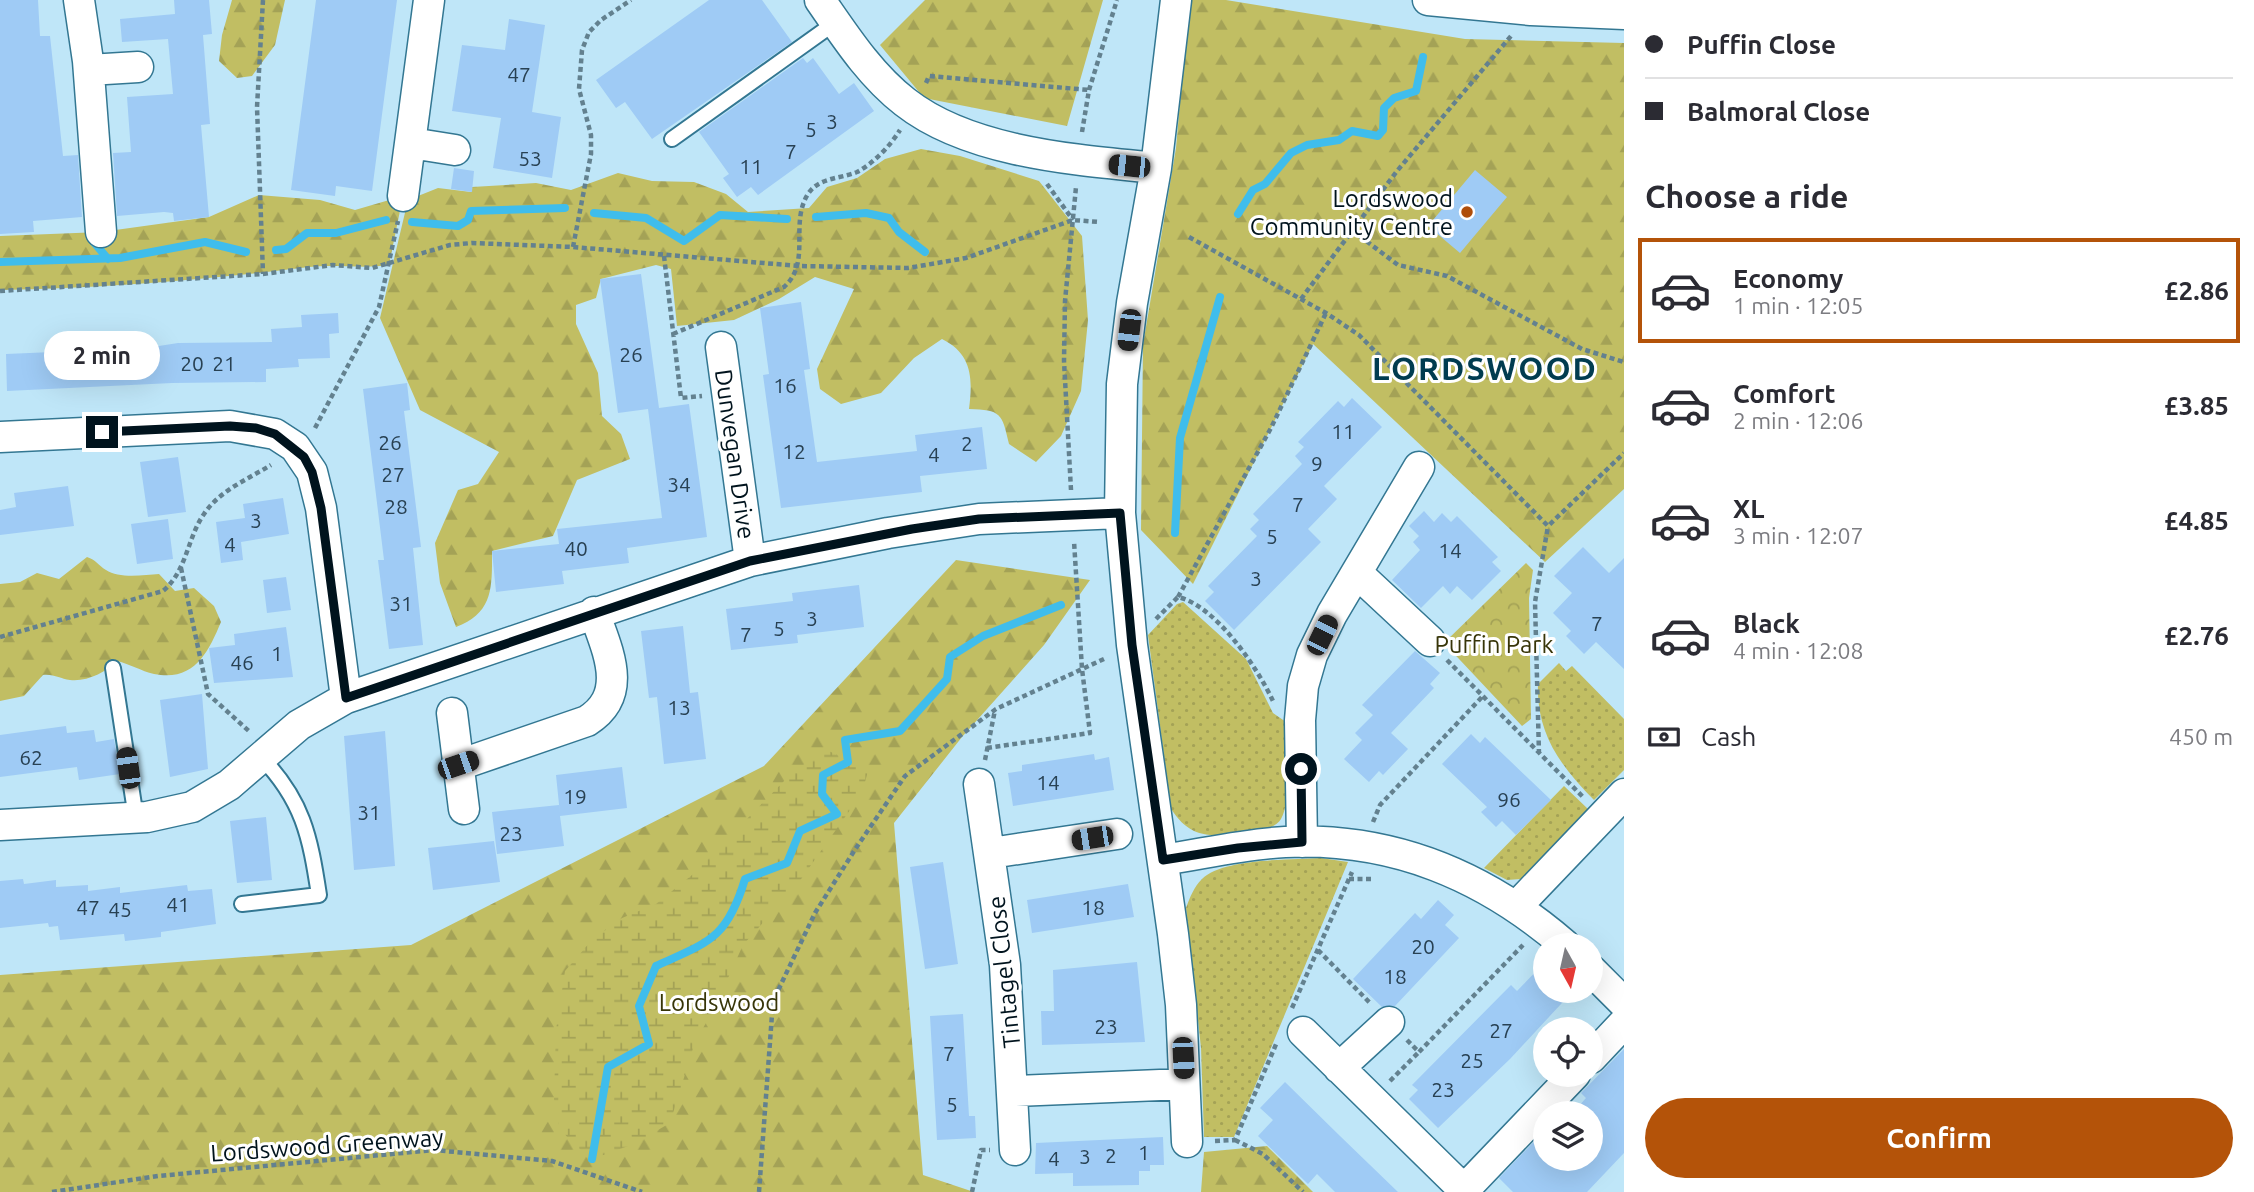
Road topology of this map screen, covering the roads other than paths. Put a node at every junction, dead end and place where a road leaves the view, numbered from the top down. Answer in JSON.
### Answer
{"nodes":[{"id":1,"x":79,"y":0,"type":"edge"},
{"id":2,"x":429,"y":0,"type":"edge"},
{"id":3,"x":1176,"y":0,"type":"edge"},
{"id":4,"x":1427,"y":0,"type":"edge"},
{"id":5,"x":828,"y":11,"type":"edge"},
{"id":6,"x":1624,"y":14,"type":"edge"},
{"id":7,"x":138,"y":67,"type":"dead end"},
{"id":8,"x":89,"y":70,"type":"junction"},
{"id":9,"x":672,"y":139,"type":"dead end"},
{"id":10,"x":411,"y":143,"type":"junction"},
{"id":11,"x":455,"y":150,"type":"dead end"},
{"id":12,"x":1156,"y":168,"type":"junction"},
{"id":13,"x":403,"y":196,"type":"road end"},
{"id":14,"x":101,"y":232,"type":"dead end"},
{"id":15,"x":721,"y":347,"type":"dead end"},
{"id":16,"x":0,"y":437,"type":"edge"},
{"id":17,"x":1419,"y":467,"type":"dead end"},
{"id":18,"x":1120,"y":513,"type":"junction"},
{"id":19,"x":750,"y":561,"type":"junction"},
{"id":20,"x":1357,"y":573,"type":"junction"},
{"id":21,"x":594,"y":612,"type":"junction"},
{"id":22,"x":1430,"y":641,"type":"road end"},
{"id":23,"x":113,"y":668,"type":"dead end"},
{"id":24,"x":346,"y":698,"type":"junction"},
{"id":25,"x":452,"y":713,"type":"dead end"},
{"id":26,"x":264,"y":753,"type":"junction"},
{"id":27,"x":458,"y":765,"type":"junction"},
{"id":28,"x":979,"y":784,"type":"road end"},
{"id":29,"x":1624,"y":794,"type":"edge"},
{"id":30,"x":464,"y":809,"type":"dead end"},
{"id":31,"x":136,"y":818,"type":"junction"},
{"id":32,"x":0,"y":825,"type":"edge"},
{"id":33,"x":1117,"y":834,"type":"dead end"},
{"id":34,"x":1302,"y":842,"type":"junction"},
{"id":35,"x":991,"y":853,"type":"junction"},
{"id":36,"x":1163,"y":860,"type":"junction"},
{"id":37,"x":242,"y":904,"type":"dead end"},
{"id":38,"x":1517,"y":906,"type":"junction"},
{"id":39,"x":1533,"y":940,"type":"edge"},
{"id":40,"x":1603,"y":982,"type":"edge"},
{"id":41,"x":1624,"y":1003,"type":"edge"},
{"id":42,"x":1389,"y":1022,"type":"road end"},
{"id":43,"x":1624,"y":1023,"type":"edge"},
{"id":44,"x":1291,"y":1026,"type":"road end"},
{"id":45,"x":1603,"y":1045,"type":"edge"},
{"id":46,"x":1339,"y":1068,"type":"junction"},
{"id":47,"x":1184,"y":1084,"type":"junction"},
{"id":48,"x":1563,"y":1087,"type":"edge"},
{"id":49,"x":1014,"y":1091,"type":"junction"},
{"id":50,"x":1187,"y":1142,"type":"road end"},
{"id":51,"x":1015,"y":1150,"type":"road end"},
{"id":52,"x":1463,"y":1191,"type":"edge"}],
"edges":[{"from":1,"to":8,"type":"street"},
{"from":2,"to":10,"type":"street"},
{"from":3,"to":12,"type":"street"},
{"from":4,"to":6,"type":"street"},
{"from":5,"to":9,"type":"lane"},
{"from":5,"to":12,"type":"street"},
{"from":7,"to":8,"type":"street"},
{"from":8,"to":14,"type":"street"},
{"from":10,"to":11,"type":"street"},
{"from":10,"to":13,"type":"street"},
{"from":12,"to":18,"type":"street"},
{"from":15,"to":19,"type":"street","name":"Dunvegan Drive"},
{"from":16,"to":24,"type":"street"},
{"from":17,"to":20,"type":"street"},
{"from":18,"to":19,"type":"street","name":"Dunvegan Drive"},
{"from":18,"to":36,"type":"street"},
{"from":19,"to":21,"type":"street","name":"Dunvegan Drive"},
{"from":20,"to":22,"type":"street"},
{"from":20,"to":34,"type":"street"},
{"from":21,"to":24,"type":"street","name":"Dunvegan Drive"},
{"from":21,"to":27,"type":"street"},
{"from":23,"to":31,"type":"lane"},
{"from":24,"to":26,"type":"street","name":"Dunvegan Drive"},
{"from":25,"to":27,"type":"street"},
{"from":26,"to":31,"type":"street","name":"Dunvegan Drive"},
{"from":26,"to":37,"type":"lane"},
{"from":27,"to":30,"type":"street"},
{"from":28,"to":35,"type":"street","name":"Tintagel Close"},
{"from":29,"to":38,"type":"street"},
{"from":31,"to":32,"type":"street","name":"Dunvegan Drive"},
{"from":33,"to":35,"type":"street"},
{"from":34,"to":36,"type":"street"},
{"from":34,"to":38,"type":"street"},
{"from":35,"to":49,"type":"street","name":"Tintagel Close"},
{"from":36,"to":47,"type":"street"},
{"from":38,"to":39,"type":"street"},
{"from":40,"to":41,"type":"street"},
{"from":42,"to":46,"type":"street"},
{"from":43,"to":45,"type":"street"},
{"from":44,"to":46,"type":"street"},
{"from":46,"to":52,"type":"street"},
{"from":47,"to":49,"type":"street"},
{"from":47,"to":50,"type":"street"},
{"from":48,"to":52,"type":"street"},
{"from":49,"to":51,"type":"street","name":"Tintagel Close"}]}
